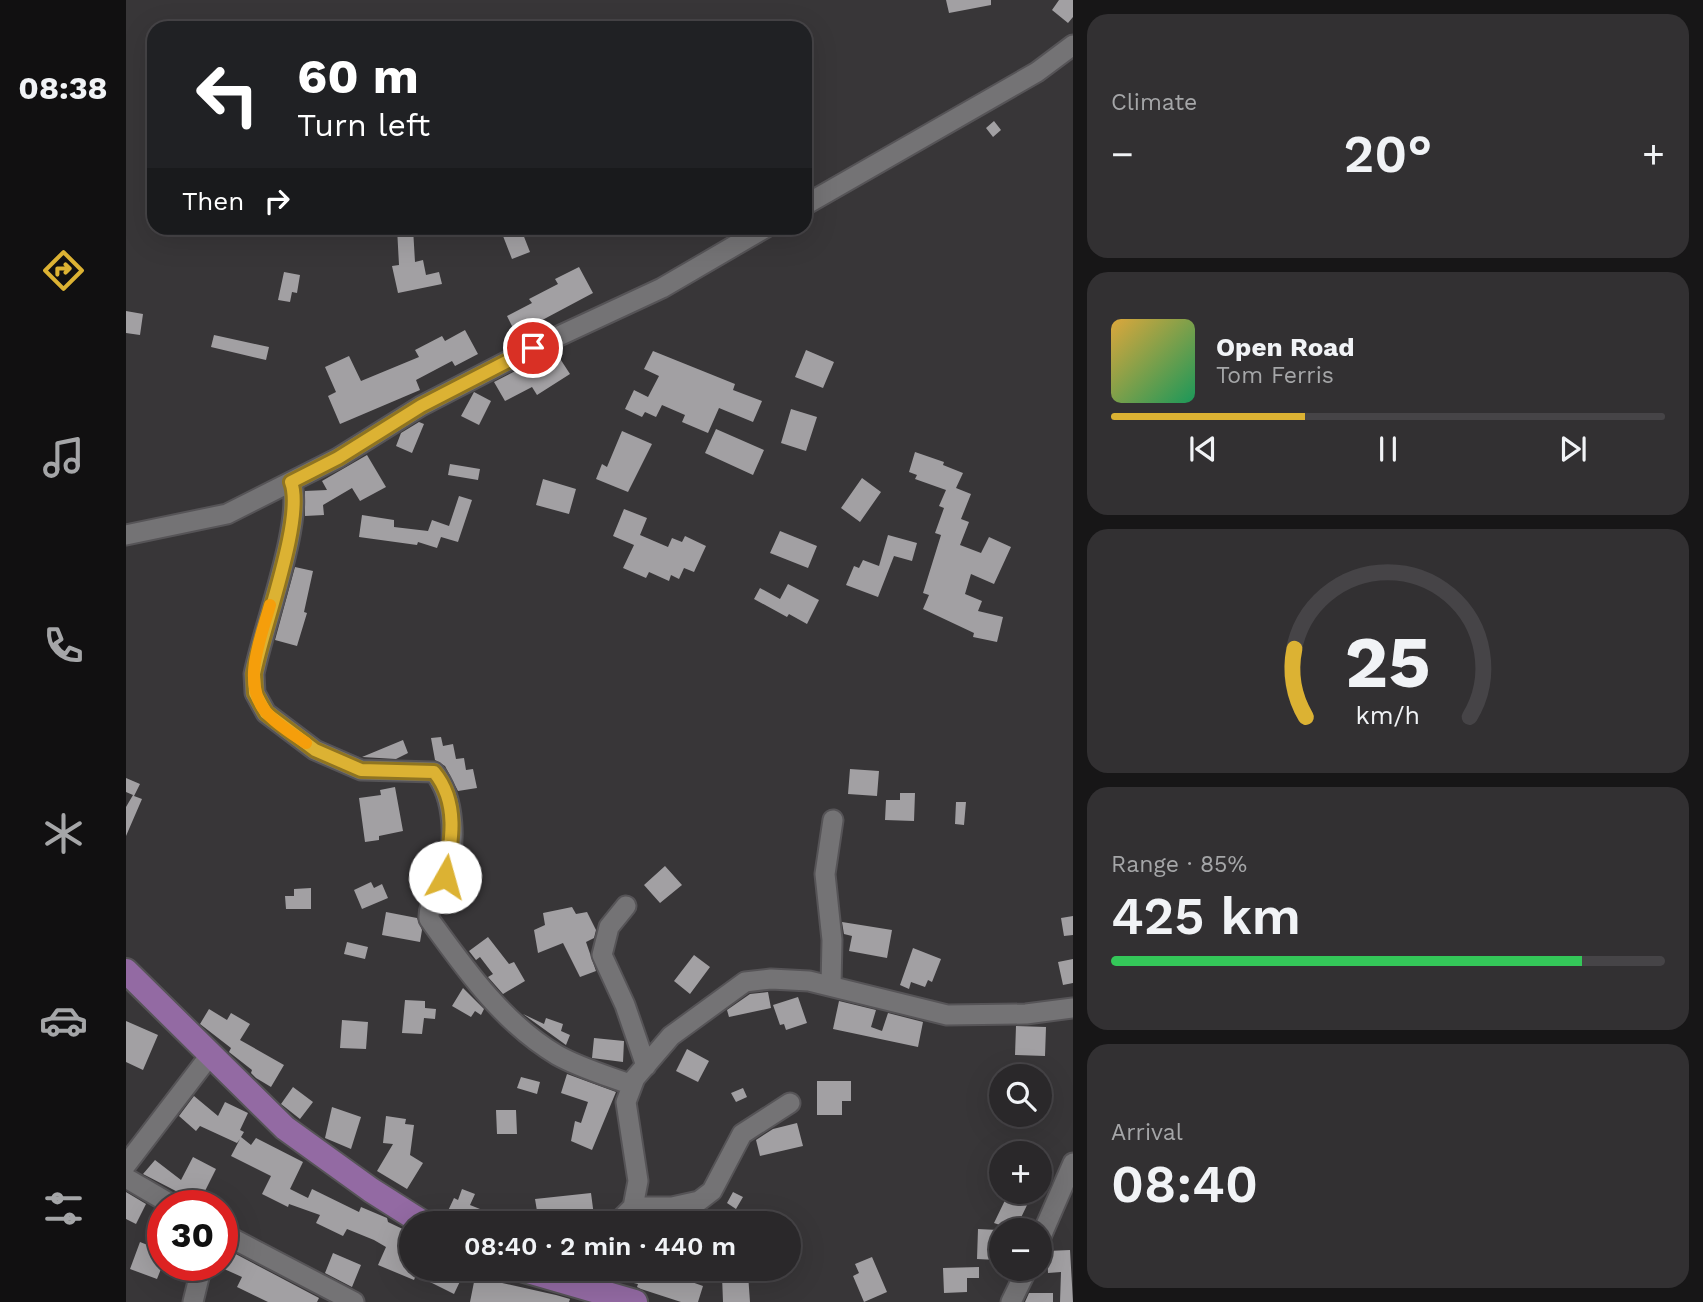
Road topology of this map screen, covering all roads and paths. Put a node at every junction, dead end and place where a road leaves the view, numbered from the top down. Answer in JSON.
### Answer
{"nodes":[{"id":1,"x":1073,"y":46,"type":"edge"},
{"id":2,"x":812,"y":201,"type":"edge"},
{"id":3,"x":753,"y":235,"type":"edge"},
{"id":4,"x":291,"y":482,"type":"junction"},
{"id":5,"x":126,"y":535,"type":"edge"},
{"id":6,"x":833,"y":820,"type":"dead end"},
{"id":7,"x":626,"y":905,"type":"dead end"},
{"id":8,"x":126,"y":971,"type":"edge"},
{"id":9,"x":831,"y":986,"type":"junction"},
{"id":10,"x":1073,"y":1008,"type":"edge"},
{"id":11,"x":211,"y":1054,"type":"junction"},
{"id":12,"x":646,"y":1066,"type":"junction"},
{"id":13,"x":632,"y":1085,"type":"junction"},
{"id":14,"x":790,"y":1102,"type":"dead end"},
{"id":15,"x":1073,"y":1163,"type":"edge"},
{"id":16,"x":126,"y":1165,"type":"edge"},
{"id":17,"x":126,"y":1178,"type":"edge"},
{"id":18,"x":147,"y":1190,"type":"edge"},
{"id":19,"x":633,"y":1208,"type":"junction"},
{"id":20,"x":405,"y":1211,"type":"edge"},
{"id":21,"x":630,"y":1211,"type":"edge"},
{"id":22,"x":1049,"y":1218,"type":"edge"},
{"id":23,"x":238,"y":1241,"type":"edge"},
{"id":24,"x":199,"y":1281,"type":"edge"},
{"id":25,"x":562,"y":1281,"type":"edge"},
{"id":26,"x":1021,"y":1281,"type":"edge"},
{"id":27,"x":194,"y":1302,"type":"edge"},
{"id":28,"x":354,"y":1302,"type":"edge"},
{"id":29,"x":635,"y":1302,"type":"edge"},
{"id":30,"x":1011,"y":1302,"type":"edge"}],
"edges":[{"from":1,"to":2,"type":"street"},
{"from":3,"to":4,"type":"street"},
{"from":4,"to":5,"type":"street"},
{"from":4,"to":13,"type":"street"},
{"from":6,"to":9,"type":"street"},
{"from":7,"to":12,"type":"street"},
{"from":8,"to":11,"type":"main road"},
{"from":9,"to":10,"type":"street"},
{"from":9,"to":12,"type":"street"},
{"from":11,"to":16,"type":"street"},
{"from":11,"to":20,"type":"main road"},
{"from":12,"to":13,"type":"street"},
{"from":13,"to":19,"type":"street"},
{"from":14,"to":19,"type":"street"},
{"from":15,"to":22,"type":"street"},
{"from":17,"to":18,"type":"street"},
{"from":19,"to":21,"type":"street"},
{"from":23,"to":28,"type":"street"},
{"from":24,"to":27,"type":"street"},
{"from":25,"to":29,"type":"main road"},
{"from":26,"to":30,"type":"street"}]}
